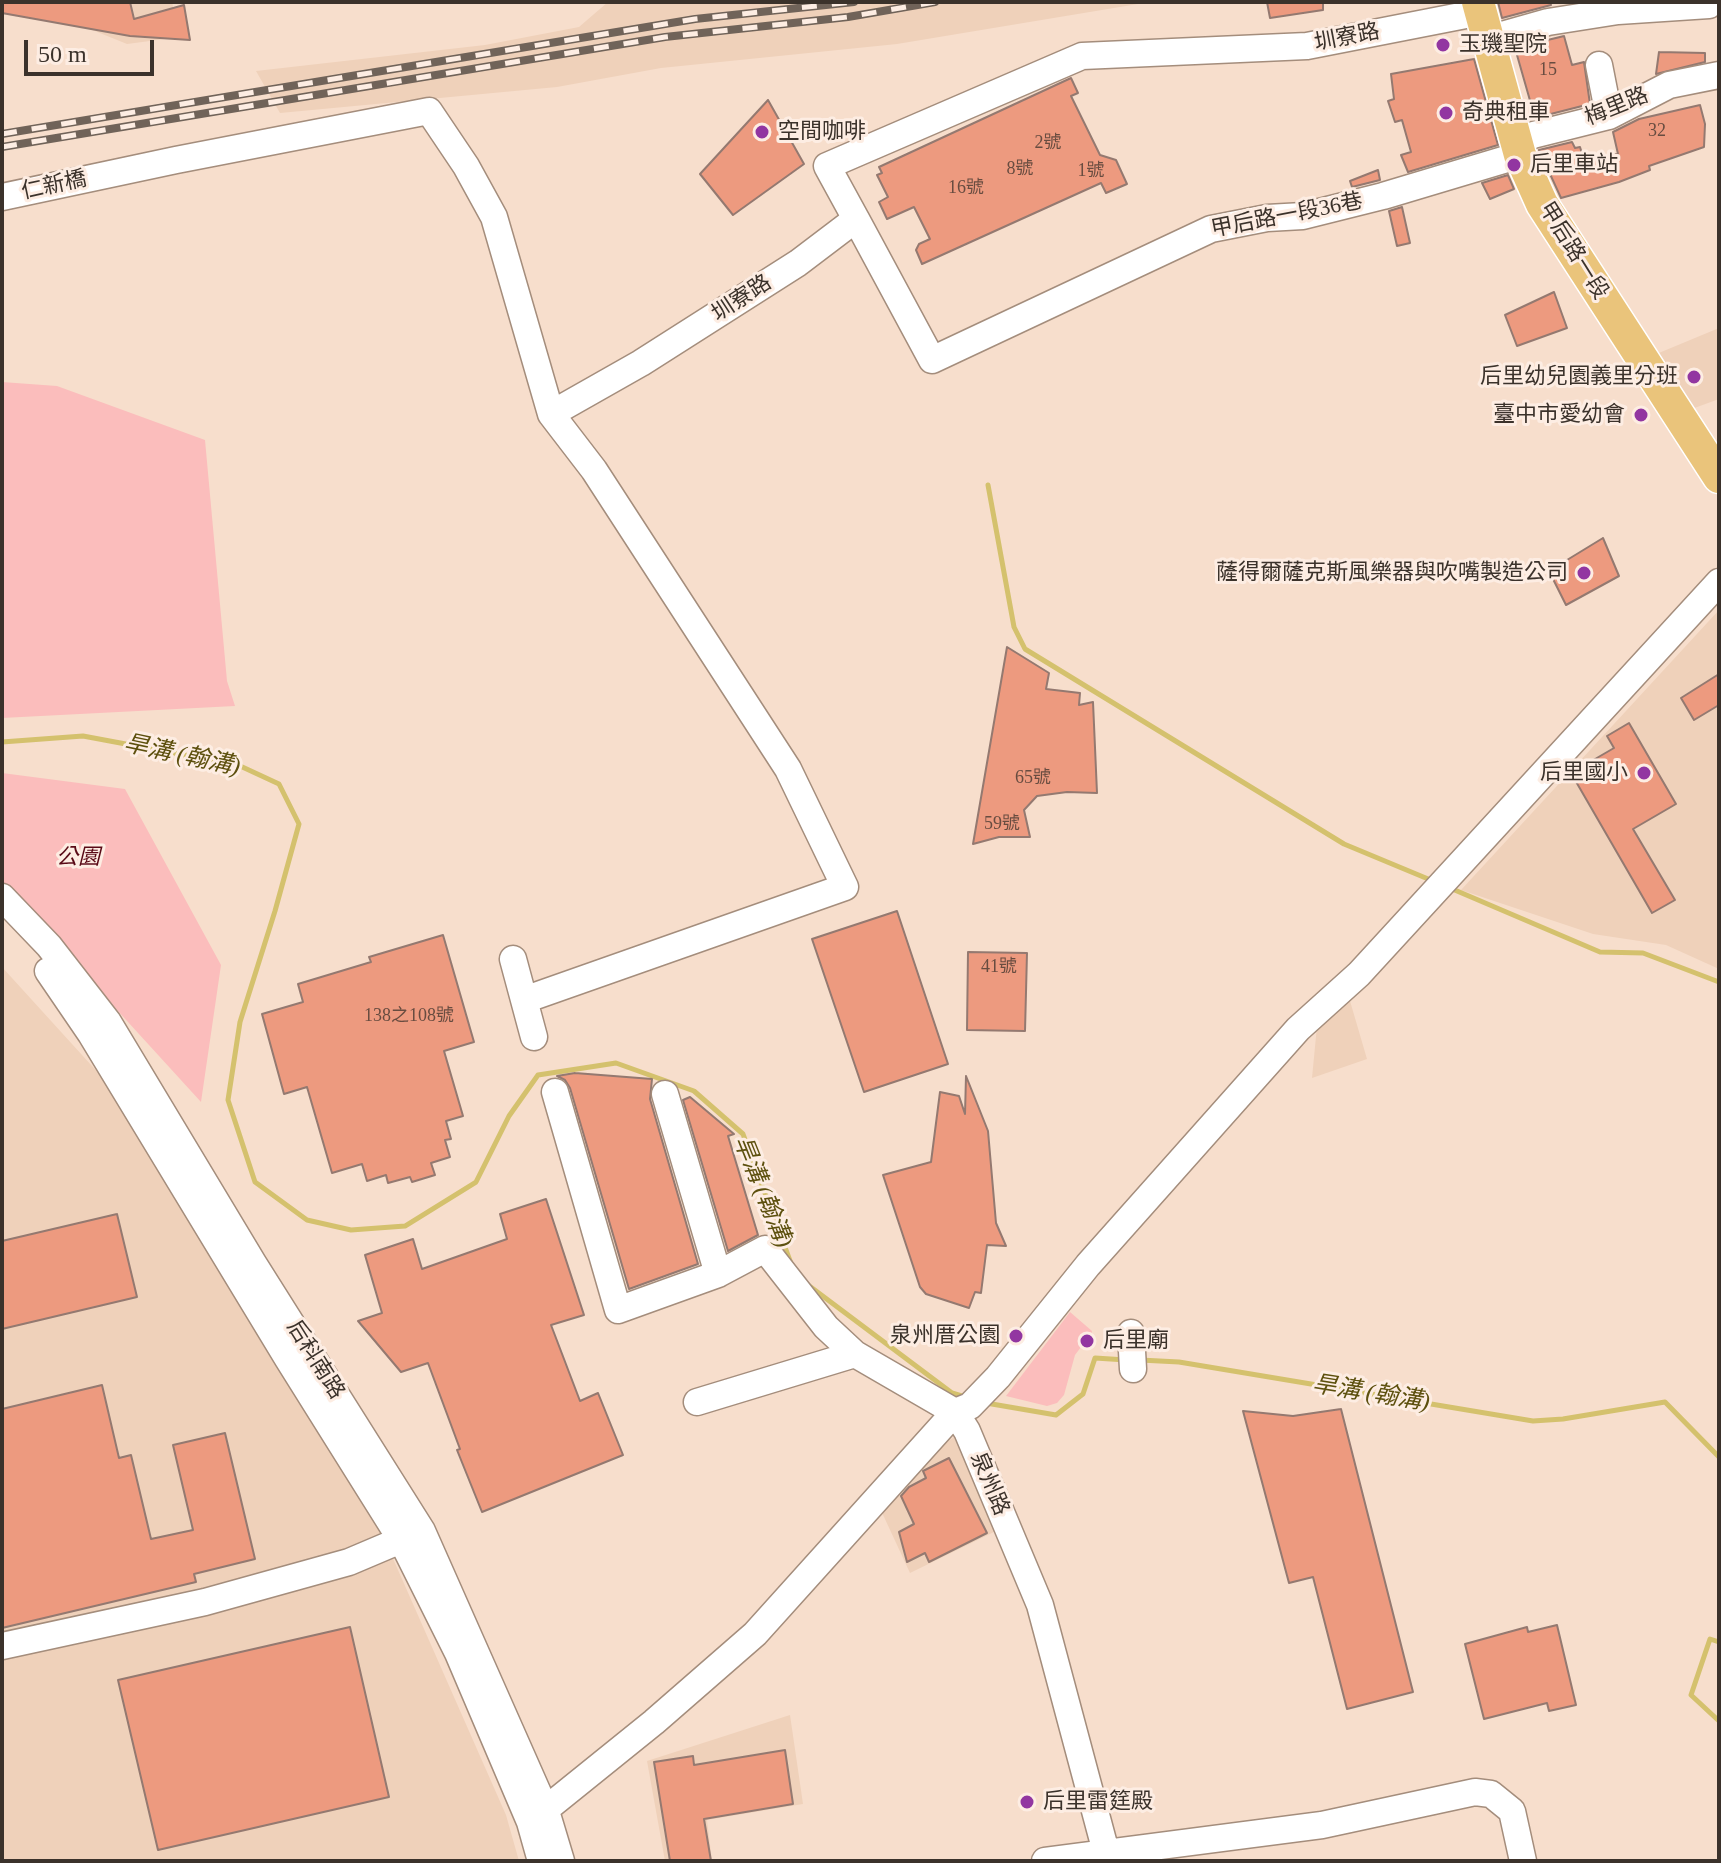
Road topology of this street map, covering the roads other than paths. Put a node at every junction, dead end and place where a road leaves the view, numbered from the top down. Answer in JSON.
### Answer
{"nodes":[{"id":1,"x":1709,"y":5,"type":"dead end"},
{"id":2,"x":1482,"y":18,"type":"edge"},
{"id":3,"x":1599,"y":65,"type":"dead end"},
{"id":4,"x":1719,"y":75,"type":"edge"},
{"id":5,"x":1609,"y":116,"type":"junction"},
{"id":6,"x":1518,"y":149,"type":"junction"},
{"id":7,"x":2,"y":197,"type":"edge"},
{"id":8,"x":856,"y":219,"type":"junction"},
{"id":9,"x":551,"y":414,"type":"junction"},
{"id":10,"x":1719,"y":477,"type":"edge"},
{"id":11,"x":1719,"y":582,"type":"edge"},
{"id":12,"x":2,"y":897,"type":"edge"},
{"id":13,"x":2,"y":917,"type":"edge"},
{"id":14,"x":513,"y":959,"type":"dead end"},
{"id":15,"x":524,"y":1000,"type":"junction"},
{"id":16,"x":534,"y":1037,"type":"dead end"},
{"id":17,"x":555,"y":1092,"type":"dead end"},
{"id":18,"x":665,"y":1094,"type":"dead end"},
{"id":19,"x":718,"y":1274,"type":"junction"},
{"id":20,"x":1131,"y":1333,"type":"dead end"},
{"id":21,"x":855,"y":1354,"type":"junction"},
{"id":22,"x":1133,"y":1369,"type":"dead end"},
{"id":23,"x":697,"y":1402,"type":"dead end"},
{"id":24,"x":969,"y":1404,"type":"junction"},
{"id":25,"x":412,"y":1536,"type":"junction"},
{"id":26,"x":2,"y":1646,"type":"edge"},
{"id":27,"x":538,"y":1816,"type":"junction"},
{"id":28,"x":1106,"y":1852,"type":"junction"},
{"id":29,"x":541,"y":1861,"type":"edge"},
{"id":30,"x":561,"y":1861,"type":"edge"},
{"id":31,"x":1045,"y":1861,"type":"edge"},
{"id":32,"x":1523,"y":1861,"type":"edge"}],
"edges":[{"from":1,"to":2,"type":"street"},
{"from":2,"to":6,"type":"main road","name":"甲后路一段"},
{"from":2,"to":8,"type":"street","name":"圳寮路"},
{"from":3,"to":5,"type":"street"},
{"from":4,"to":5,"type":"street","name":"梅里路"},
{"from":5,"to":6,"type":"street","name":"梅里路"},
{"from":6,"to":8,"type":"street","name":"甲后路一段36巷"},
{"from":6,"to":10,"type":"main road","name":"甲后路一段"},
{"from":7,"to":9,"type":"street","name":"仁新橋"},
{"from":8,"to":9,"type":"street","name":"圳寮路"},
{"from":9,"to":15,"type":"street"},
{"from":11,"to":24,"type":"street"},
{"from":12,"to":25,"type":"street","name":"后科南路"},
{"from":13,"to":25,"type":"street","name":"后科南路"},
{"from":14,"to":15,"type":"street"},
{"from":15,"to":16,"type":"street"},
{"from":17,"to":19,"type":"street"},
{"from":18,"to":19,"type":"street"},
{"from":19,"to":21,"type":"street"},
{"from":20,"to":22,"type":"street"},
{"from":21,"to":23,"type":"street"},
{"from":21,"to":24,"type":"street"},
{"from":24,"to":27,"type":"street"},
{"from":24,"to":28,"type":"street","name":"泉州路"},
{"from":25,"to":26,"type":"street"},
{"from":25,"to":27,"type":"street","name":"后科南路"},
{"from":27,"to":29,"type":"street","name":"后科南路"},
{"from":27,"to":30,"type":"street","name":"后科南路"},
{"from":28,"to":31,"type":"street"},
{"from":28,"to":32,"type":"street"}]}
